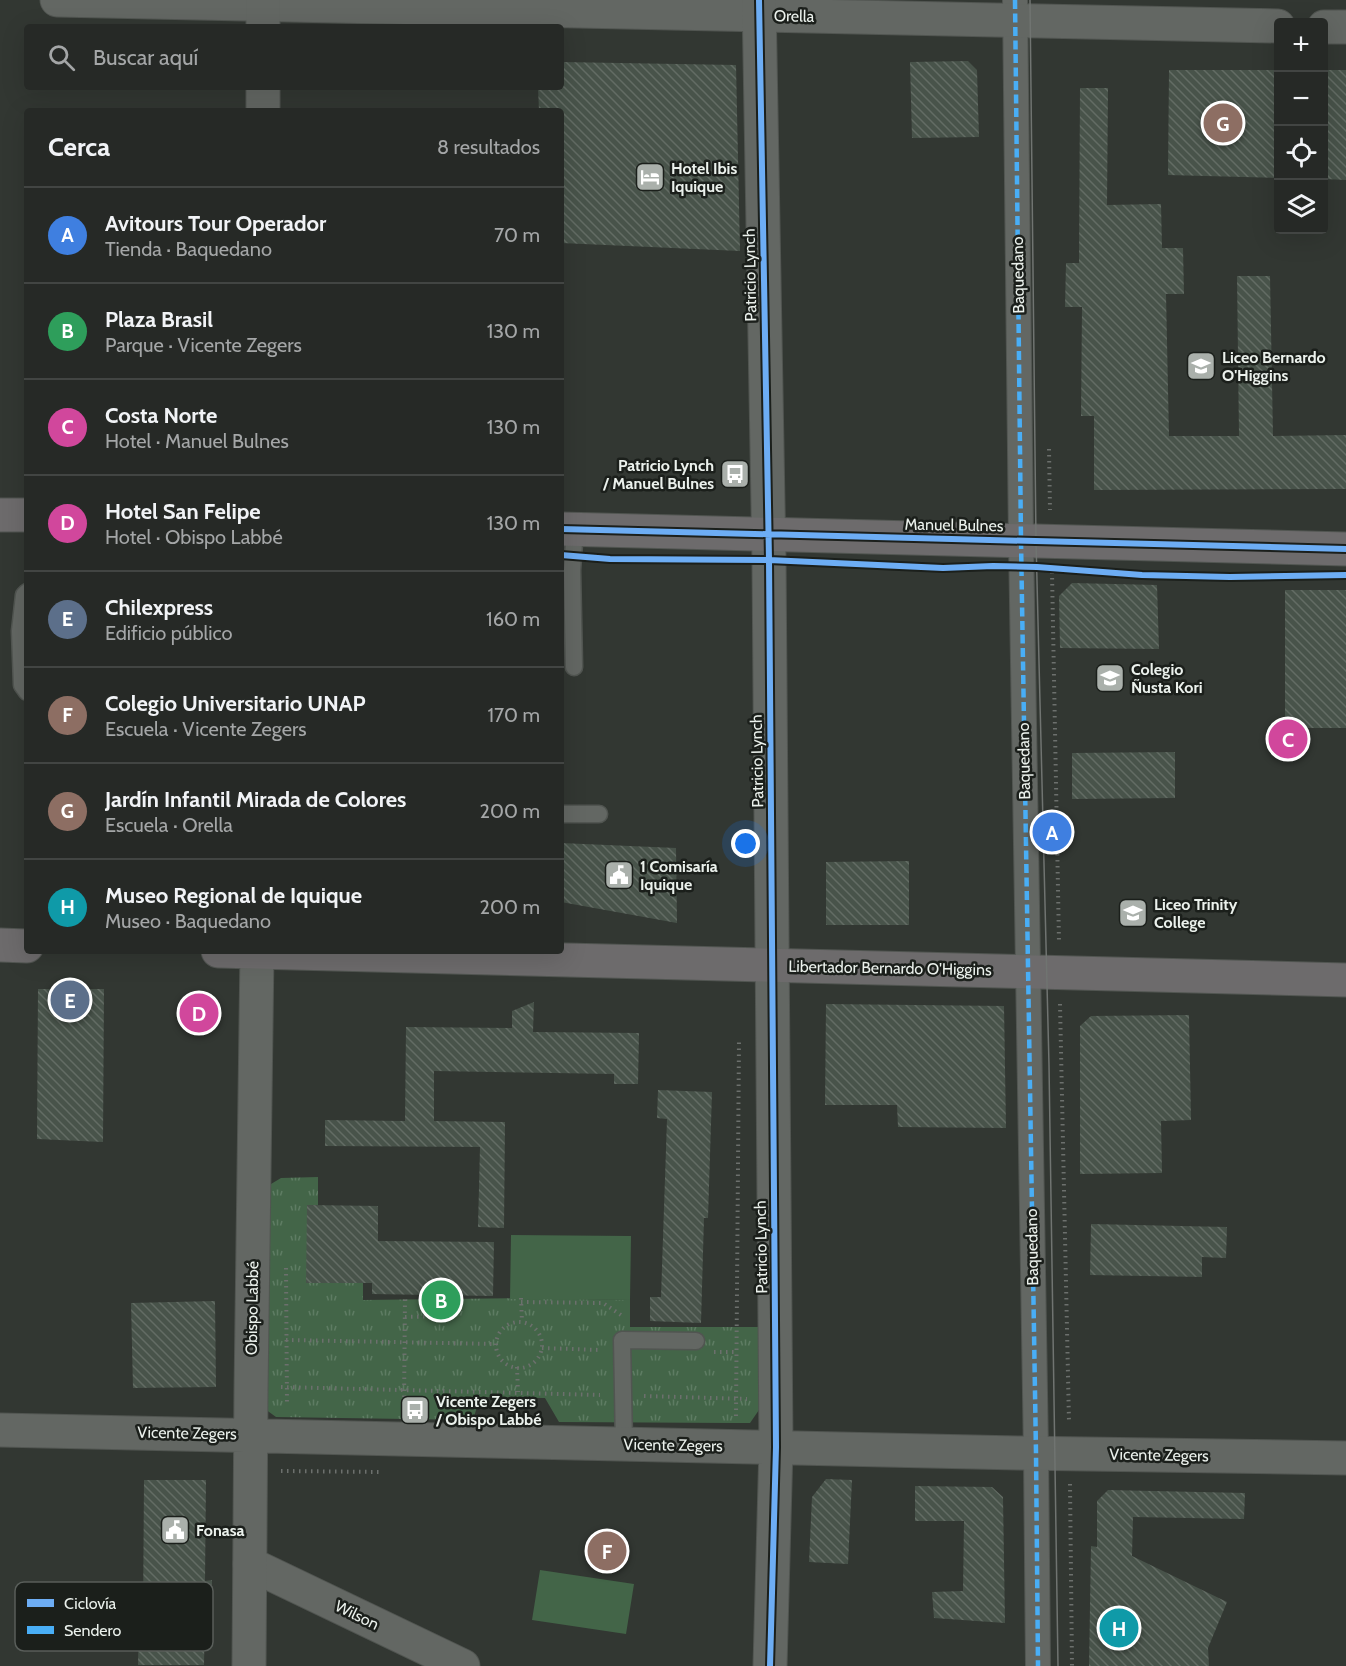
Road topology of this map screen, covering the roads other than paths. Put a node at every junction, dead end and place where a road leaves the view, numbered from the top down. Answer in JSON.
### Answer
{"nodes":[{"id":1,"x":57,"y":0,"type":"edge"},
{"id":2,"x":759,"y":8,"type":"edge"},
{"id":3,"x":1015,"y":10,"type":"edge"},
{"id":4,"x":263,"y":11,"type":"edge"},
{"id":5,"x":1274,"y":26,"type":"edge"},
{"id":6,"x":1328,"y":27,"type":"edge"},
{"id":7,"x":1346,"y":27,"type":"edge"},
{"id":8,"x":263,"y":90,"type":"edge"},
{"id":9,"x":263,"y":108,"type":"edge"},
{"id":10,"x":0,"y":514,"type":"edge"},
{"id":11,"x":24,"y":515,"type":"edge"},
{"id":12,"x":568,"y":529,"type":"edge"},
{"id":13,"x":768,"y":534,"type":"junction"},
{"id":14,"x":1346,"y":549,"type":"edge"},
{"id":15,"x":1040,"y":557,"type":"junction"},
{"id":16,"x":24,"y":595,"type":"edge"},
{"id":17,"x":574,"y":667,"type":"dead end"},
{"id":18,"x":24,"y":688,"type":"edge"},
{"id":19,"x":564,"y":814,"type":"edge"},
{"id":20,"x":599,"y":814,"type":"dead end"},
{"id":21,"x":0,"y":945,"type":"edge"},
{"id":22,"x":24,"y":946,"type":"edge"},
{"id":23,"x":257,"y":954,"type":"edge"},
{"id":24,"x":336,"y":954,"type":"edge"},
{"id":25,"x":772,"y":965,"type":"junction"},
{"id":26,"x":1028,"y":972,"type":"junction"},
{"id":27,"x":1346,"y":980,"type":"edge"},
{"id":28,"x":696,"y":1341,"type":"dead end"},
{"id":29,"x":0,"y":1430,"type":"edge"},
{"id":30,"x":250,"y":1435,"type":"junction"},
{"id":31,"x":624,"y":1444,"type":"junction"},
{"id":32,"x":776,"y":1447,"type":"junction"},
{"id":33,"x":1036,"y":1453,"type":"junction"},
{"id":34,"x":1346,"y":1458,"type":"edge"},
{"id":35,"x":250,"y":1564,"type":"junction"},
{"id":36,"x":249,"y":1666,"type":"edge"},
{"id":37,"x":463,"y":1666,"type":"edge"},
{"id":38,"x":770,"y":1666,"type":"edge"},
{"id":39,"x":1038,"y":1666,"type":"edge"}],
"edges":[{"from":1,"to":4,"type":"street","name":"Orella"},
{"from":2,"to":3,"type":"street","name":"Orella"},
{"from":2,"to":4,"type":"street","name":"Orella"},
{"from":2,"to":13,"type":"street","name":"Patricio Lynch"},
{"from":3,"to":5,"type":"street","name":"Orella"},
{"from":3,"to":15,"type":"street","name":"Baquedano"},
{"from":6,"to":7,"type":"street"},
{"from":8,"to":9,"type":"street"},
{"from":10,"to":11,"type":"main road"},
{"from":12,"to":13,"type":"main road","name":"Manuel Bulnes"},
{"from":12,"to":17,"type":"lane"},
{"from":13,"to":15,"type":"main road","name":"Manuel Bulnes"},
{"from":13,"to":25,"type":"street","name":"Patricio Lynch"},
{"from":14,"to":15,"type":"main road","name":"Manuel Bulnes"},
{"from":15,"to":26,"type":"street","name":"Baquedano"},
{"from":16,"to":18,"type":"lane"},
{"from":19,"to":20,"type":"lane"},
{"from":21,"to":22,"type":"main road"},
{"from":23,"to":30,"type":"street","name":"Obispo Labbé"},
{"from":24,"to":25,"type":"main road","name":"Libertador Bernardo O'Higgins"},
{"from":25,"to":26,"type":"main road","name":"Libertador Bernardo O'Higgins"},
{"from":25,"to":32,"type":"street","name":"Patricio Lynch"},
{"from":26,"to":27,"type":"main road","name":"Libertador Bernardo O'Higgins"},
{"from":26,"to":33,"type":"street","name":"Baquedano"},
{"from":28,"to":31,"type":"lane"},
{"from":29,"to":30,"type":"street","name":"Vicente Zegers"},
{"from":30,"to":31,"type":"street","name":"Vicente Zegers"},
{"from":30,"to":35,"type":"street","name":"Obispo Labbé"},
{"from":31,"to":32,"type":"street","name":"Vicente Zegers"},
{"from":32,"to":33,"type":"street","name":"Vicente Zegers"},
{"from":32,"to":38,"type":"street","name":"Patricio Lynch"},
{"from":33,"to":34,"type":"street","name":"Vicente Zegers"},
{"from":33,"to":39,"type":"street","name":"Baquedano"},
{"from":35,"to":36,"type":"street","name":"Obispo Labbé"},
{"from":35,"to":37,"type":"street","name":"Wilson"}]}
